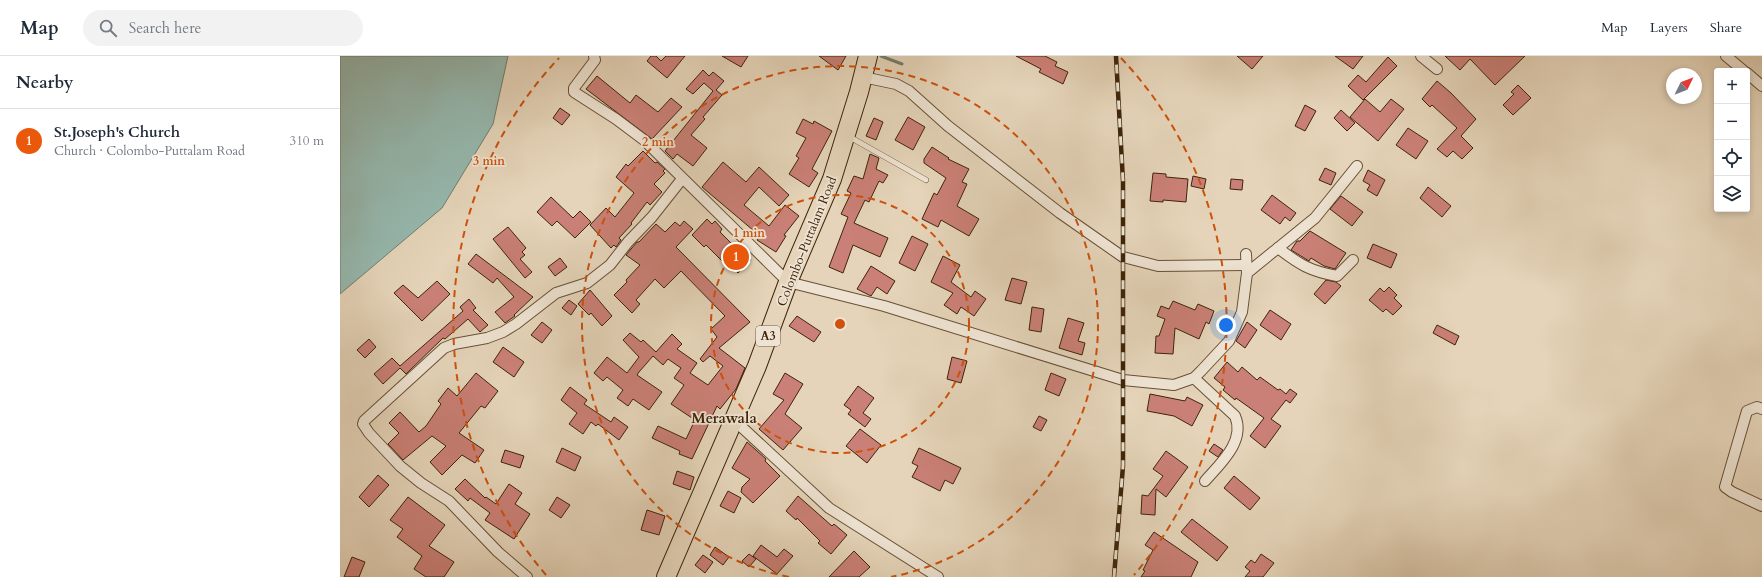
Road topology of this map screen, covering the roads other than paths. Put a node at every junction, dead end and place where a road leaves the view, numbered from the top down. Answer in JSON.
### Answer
{"nodes":[{"id":1,"x":594,"y":56,"type":"edge"},
{"id":2,"x":868,"y":56,"type":"edge"},
{"id":3,"x":1421,"y":56,"type":"edge"},
{"id":4,"x":1726,"y":56,"type":"edge"},
{"id":5,"x":1740,"y":68,"type":"edge"},
{"id":6,"x":1437,"y":69,"type":"dead end"},
{"id":7,"x":1750,"y":76,"type":"edge"},
{"id":8,"x":863,"y":77,"type":"junction"},
{"id":9,"x":1762,"y":86,"type":"edge"},
{"id":10,"x":846,"y":135,"type":"junction"},
{"id":11,"x":1357,"y":166,"type":"dead end"},
{"id":12,"x":682,"y":179,"type":"junction"},
{"id":13,"x":926,"y":180,"type":"dead end"},
{"id":14,"x":1278,"y":248,"type":"junction"},
{"id":15,"x":1353,"y":260,"type":"dead end"},
{"id":16,"x":1246,"y":264,"type":"junction"},
{"id":17,"x":788,"y":282,"type":"junction"},
{"id":18,"x":1194,"y":378,"type":"junction"},
{"id":19,"x":1762,"y":409,"type":"edge"},
{"id":20,"x":734,"y":420,"type":"junction"},
{"id":21,"x":1205,"y":481,"type":"dead end"},
{"id":22,"x":1762,"y":506,"type":"edge"},
{"id":23,"x":527,"y":577,"type":"edge"},
{"id":24,"x":666,"y":577,"type":"edge"},
{"id":25,"x":938,"y":577,"type":"edge"}],
"edges":[{"from":1,"to":12,"type":"street"},
{"from":2,"to":8,"type":"highway","name":"Colombo-Puttalam Road","number":"A3"},
{"from":3,"to":6,"type":"street"},
{"from":4,"to":5,"type":"street"},
{"from":7,"to":9,"type":"street"},
{"from":8,"to":10,"type":"highway","name":"Colombo-Puttalam Road","number":"A3"},
{"from":8,"to":16,"type":"street"},
{"from":10,"to":13,"type":"lane"},
{"from":10,"to":17,"type":"highway","name":"Colombo-Puttalam Road","number":"A3"},
{"from":11,"to":14,"type":"street"},
{"from":12,"to":17,"type":"street"},
{"from":12,"to":23,"type":"street"},
{"from":14,"to":15,"type":"street"},
{"from":14,"to":16,"type":"street"},
{"from":16,"to":18,"type":"street"},
{"from":17,"to":18,"type":"street"},
{"from":17,"to":20,"type":"highway","name":"Colombo-Puttalam Road","number":"A3"},
{"from":18,"to":21,"type":"street"},
{"from":19,"to":22,"type":"street"},
{"from":20,"to":24,"type":"highway","name":"Colombo-Puttalam Road","number":"A3"},
{"from":20,"to":25,"type":"street"}]}
